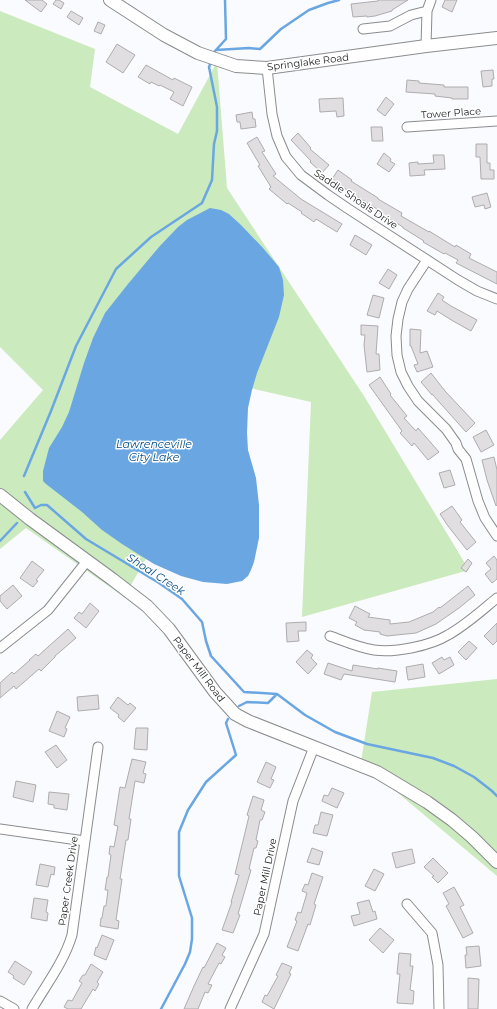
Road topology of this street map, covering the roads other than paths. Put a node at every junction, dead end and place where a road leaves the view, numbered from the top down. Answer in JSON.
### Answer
{"nodes":[{"id":1,"x":110,"y":0,"type":"edge"},
{"id":2,"x":431,"y":0,"type":"edge"},
{"id":3,"x":427,"y":11,"type":"junction"},
{"id":4,"x":363,"y":29,"type":"dead end"},
{"id":5,"x":497,"y":38,"type":"edge"},
{"id":6,"x":426,"y":46,"type":"junction"},
{"id":7,"x":267,"y":68,"type":"junction"},
{"id":8,"x":497,"y":121,"type":"edge"},
{"id":9,"x":407,"y":127,"type":"dead end"},
{"id":10,"x":427,"y":260,"type":"junction"},
{"id":11,"x":497,"y":299,"type":"edge"},
{"id":12,"x":0,"y":496,"type":"edge"},
{"id":13,"x":497,"y":536,"type":"edge"},
{"id":14,"x":87,"y":561,"type":"junction"},
{"id":15,"x":497,"y":598,"type":"edge"},
{"id":16,"x":330,"y":636,"type":"dead end"},
{"id":17,"x":0,"y":648,"type":"edge"},
{"id":18,"x":98,"y":747,"type":"dead end"},
{"id":19,"x":314,"y":747,"type":"junction"},
{"id":20,"x":0,"y":828,"type":"edge"},
{"id":21,"x":85,"y":841,"type":"junction"},
{"id":22,"x":497,"y":862,"type":"edge"},
{"id":23,"x":407,"y":904,"type":"dead end"},
{"id":24,"x":0,"y":1001,"type":"edge"},
{"id":25,"x":14,"y":1009,"type":"edge"},
{"id":26,"x":32,"y":1009,"type":"edge"},
{"id":27,"x":230,"y":1009,"type":"edge"},
{"id":28,"x":439,"y":1009,"type":"edge"}],
"edges":[{"from":1,"to":7,"type":"street","name":"Springlake Road"},
{"from":2,"to":3,"type":"street"},
{"from":3,"to":4,"type":"street"},
{"from":3,"to":6,"type":"street"},
{"from":5,"to":6,"type":"street","name":"Springlake Road"},
{"from":6,"to":7,"type":"street","name":"Springlake Road"},
{"from":7,"to":10,"type":"street","name":"Saddle Shoals Drive"},
{"from":8,"to":9,"type":"street","name":"Tower Place"},
{"from":10,"to":11,"type":"street","name":"Saddle Shoals Drive"},
{"from":10,"to":13,"type":"street"},
{"from":12,"to":14,"type":"street","name":"Paper Mill Road"},
{"from":14,"to":17,"type":"street"},
{"from":14,"to":19,"type":"street","name":"Paper Mill Road"},
{"from":15,"to":16,"type":"street"},
{"from":18,"to":21,"type":"street","name":"Paper Creek Drive"},
{"from":19,"to":22,"type":"street","name":"Paper Mill Road"},
{"from":19,"to":27,"type":"street","name":"Paper Mill Drive"},
{"from":20,"to":21,"type":"street"},
{"from":21,"to":26,"type":"street","name":"Paper Creek Drive"},
{"from":23,"to":28,"type":"street"},
{"from":24,"to":25,"type":"street"}]}
